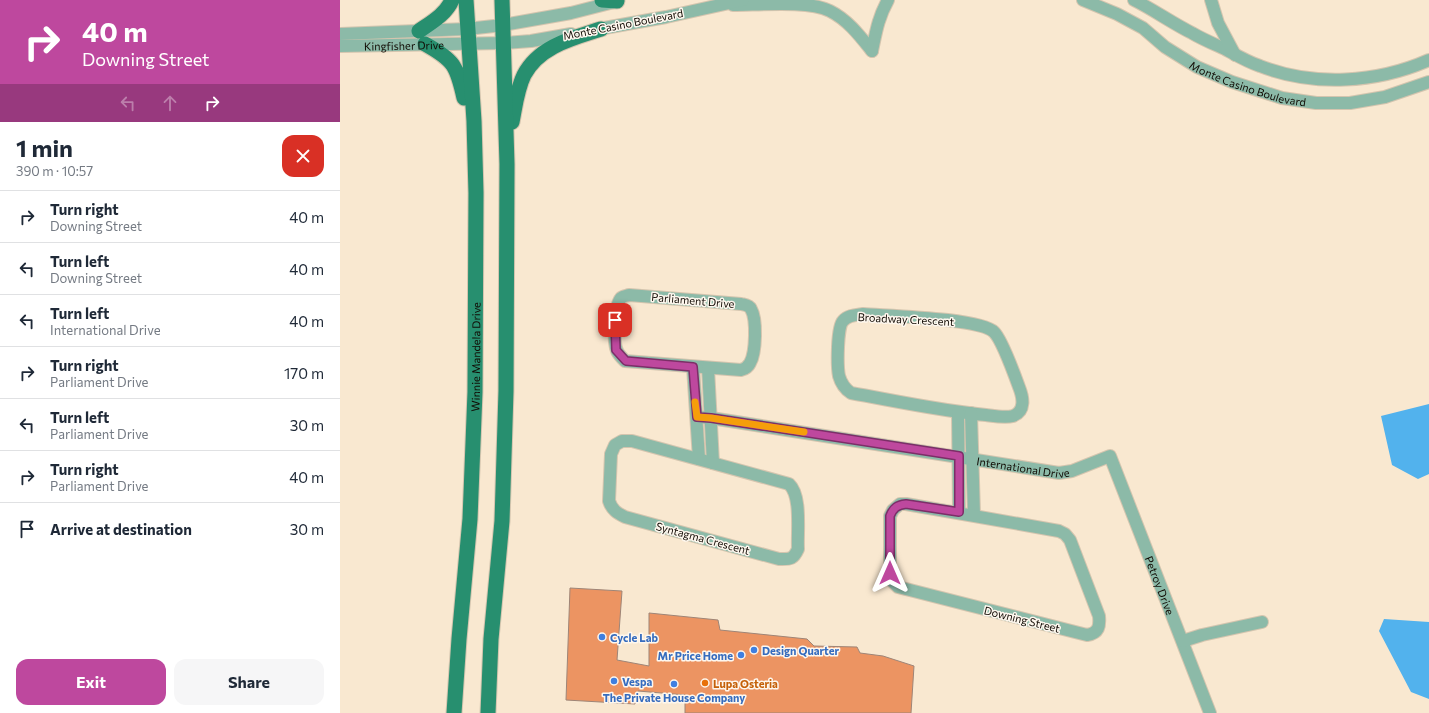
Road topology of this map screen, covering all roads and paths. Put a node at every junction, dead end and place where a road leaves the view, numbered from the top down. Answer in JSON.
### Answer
{"nodes":[{"id":1,"x":452,"y":0,"type":"edge"},
{"id":2,"x":466,"y":0,"type":"edge"},
{"id":3,"x":502,"y":0,"type":"edge"},
{"id":4,"x":602,"y":0,"type":"edge"},
{"id":5,"x":743,"y":0,"type":"edge"},
{"id":6,"x":888,"y":0,"type":"edge"},
{"id":7,"x":1083,"y":0,"type":"edge"},
{"id":8,"x":1134,"y":0,"type":"edge"},
{"id":9,"x":1210,"y":0,"type":"edge"},
{"id":10,"x":620,"y":1,"type":"edge"},
{"id":11,"x":716,"y":5,"type":"junction"},
{"id":12,"x":503,"y":25,"type":"junction"},
{"id":13,"x":601,"y":29,"type":"junction"},
{"id":14,"x":394,"y":32,"type":"junction"},
{"id":15,"x":340,"y":34,"type":"edge"},
{"id":16,"x":467,"y":36,"type":"junction"},
{"id":17,"x":422,"y":38,"type":"junction"},
{"id":18,"x":356,"y":39,"type":"junction"},
{"id":19,"x":503,"y":43,"type":"junction"},
{"id":20,"x":395,"y":45,"type":"junction"},
{"id":21,"x":340,"y":46,"type":"edge"},
{"id":22,"x":1235,"y":55,"type":"junction"},
{"id":23,"x":1429,"y":60,"type":"edge"},
{"id":24,"x":1429,"y":82,"type":"edge"},
{"id":25,"x":474,"y":121,"type":"junction"},
{"id":26,"x":507,"y":164,"type":"junction"},
{"id":27,"x":693,"y":367,"type":"junction"},
{"id":28,"x":708,"y":368,"type":"junction"},
{"id":29,"x":958,"y":412,"type":"junction"},
{"id":30,"x":971,"y":414,"type":"junction"},
{"id":31,"x":697,"y":417,"type":"junction"},
{"id":32,"x":711,"y":418,"type":"junction"},
{"id":33,"x":959,"y":456,"type":"junction"},
{"id":34,"x":1110,"y":456,"type":"joint"},
{"id":35,"x":972,"y":458,"type":"junction"},
{"id":36,"x":699,"y":459,"type":"junction"},
{"id":37,"x":712,"y":463,"type":"junction"},
{"id":38,"x":959,"y":512,"type":"junction"},
{"id":39,"x":974,"y":515,"type":"junction"},
{"id":40,"x":1262,"y":622,"type":"dead end"},
{"id":41,"x":1183,"y":641,"type":"junction"},
{"id":42,"x":454,"y":713,"type":"edge"},
{"id":43,"x":488,"y":713,"type":"edge"},
{"id":44,"x":1210,"y":713,"type":"edge"}],
"edges":[{"from":1,"to":17,"type":"main road"},
{"from":2,"to":16,"type":"main road","name":"Winnie Mandela Drive"},
{"from":3,"to":12,"type":"main road"},
{"from":4,"to":10,"type":"main road"},
{"from":5,"to":11,"type":"street","name":"Monte Casino Boulevard"},
{"from":6,"to":11,"type":"street"},
{"from":7,"to":24,"type":"street","name":"Monte Casino Boulevard"},
{"from":8,"to":22,"type":"street","name":"Monte Casino Boulevard"},
{"from":9,"to":22,"type":"street"},
{"from":10,"to":12,"type":"street","name":"Monte Casino Boulevard"},
{"from":11,"to":13,"type":"street","name":"Monte Casino Boulevard"},
{"from":12,"to":16,"type":"street","name":"Monte Casino Boulevard"},
{"from":12,"to":19,"type":"main road"},
{"from":13,"to":19,"type":"street","name":"Monte Casino Boulevard"},
{"from":13,"to":26,"type":"main road"},
{"from":14,"to":17,"type":"street","name":"Kingfisher Drive"},
{"from":14,"to":18,"type":"street","name":"Kingfisher Drive"},
{"from":14,"to":20,"type":"street"},
{"from":15,"to":18,"type":"street","name":"Kingfisher Drive"},
{"from":16,"to":17,"type":"street","name":"Kingfisher Drive"},
{"from":16,"to":19,"type":"street","name":"Monte Casino Boulevard"},
{"from":16,"to":25,"type":"main road","name":"Winnie Mandela Drive"},
{"from":17,"to":20,"type":"street","name":"Kingfisher Drive"},
{"from":17,"to":25,"type":"main road"},
{"from":18,"to":20,"type":"street","name":"Kingfisher Drive"},
{"from":18,"to":21,"type":"street","name":"Kingfisher Drive"},
{"from":19,"to":26,"type":"main road"},
{"from":22,"to":23,"type":"street","name":"Monte Casino Boulevard"},
{"from":25,"to":42,"type":"main road","name":"Winnie Mandela Drive"},
{"from":26,"to":43,"type":"main road"},
{"from":27,"to":28,"type":"street","name":"Parliament Drive"},
{"from":27,"to":28,"type":"street","name":"Parliament Drive"},
{"from":27,"to":31,"type":"street"},
{"from":28,"to":32,"type":"street"},
{"from":29,"to":30,"type":"street","name":"Broadway Crescent"},
{"from":29,"to":30,"type":"street","name":"Broadway Crescent"},
{"from":29,"to":33,"type":"street"},
{"from":30,"to":35,"type":"street"},
{"from":31,"to":32,"type":"street","name":"International Drive"},
{"from":31,"to":36,"type":"street"},
{"from":32,"to":33,"type":"street","name":"International Drive"},
{"from":32,"to":37,"type":"street"},
{"from":33,"to":35,"type":"street","name":"International Drive"},
{"from":33,"to":38,"type":"street"},
{"from":34,"to":35,"type":"street","name":"International Drive"},
{"from":34,"to":41,"type":"street","name":"Petroy Drive"},
{"from":35,"to":39,"type":"street"},
{"from":36,"to":37,"type":"street","name":"Syntagma Crescent"},
{"from":36,"to":37,"type":"street","name":"Syntagma Crescent"},
{"from":38,"to":39,"type":"street","name":"Downing Street"},
{"from":38,"to":39,"type":"street","name":"Downing Street"},
{"from":40,"to":41,"type":"street"},
{"from":41,"to":44,"type":"street","name":"Petroy Drive"}]}
